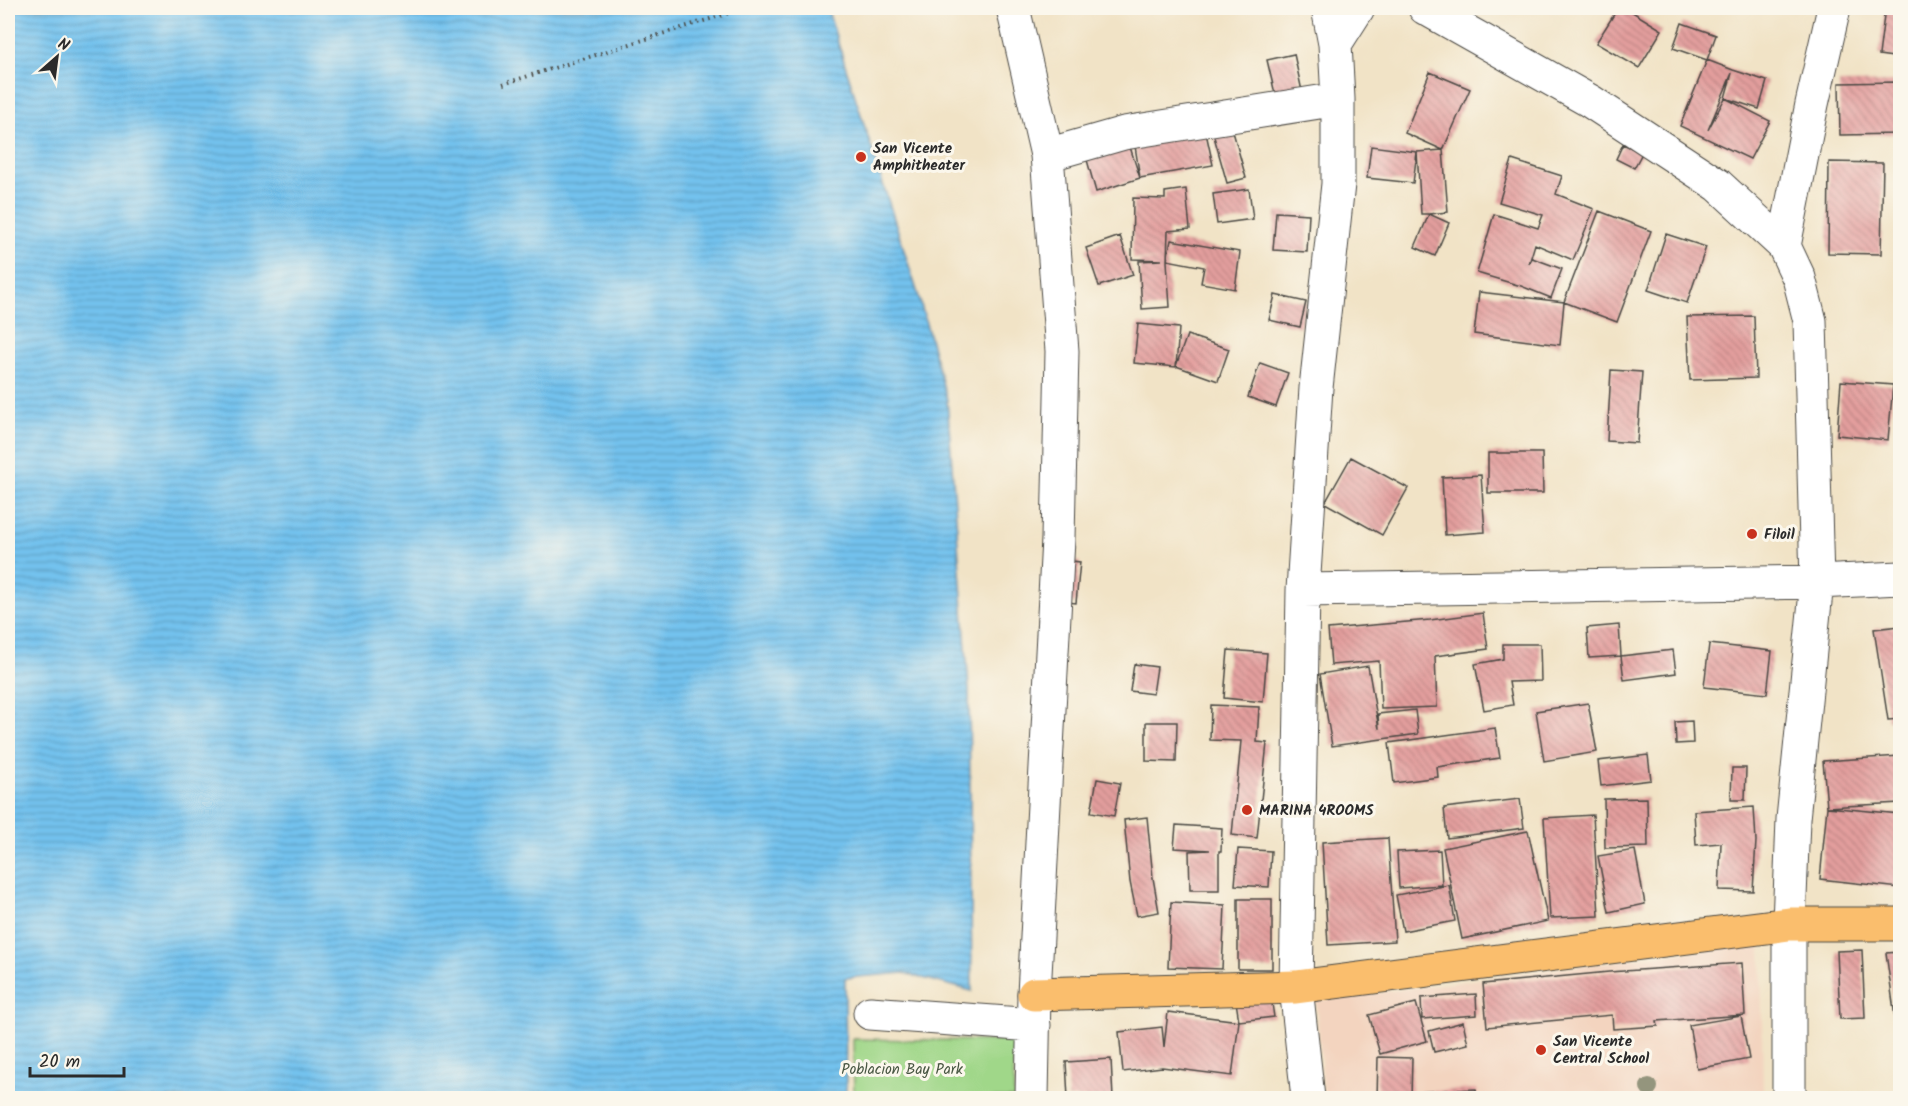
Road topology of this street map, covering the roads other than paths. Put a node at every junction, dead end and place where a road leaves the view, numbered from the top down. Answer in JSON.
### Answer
{"nodes":[{"id":1,"x":1013,"y":8,"type":"edge"},
{"id":2,"x":1328,"y":8,"type":"edge"},
{"id":3,"x":1358,"y":8,"type":"edge"},
{"id":4,"x":1425,"y":8,"type":"edge"},
{"id":5,"x":1834,"y":8,"type":"edge"},
{"id":6,"x":1335,"y":44,"type":"junction"},
{"id":7,"x":1338,"y":99,"type":"junction"},
{"id":8,"x":1047,"y":155,"type":"junction"},
{"id":9,"x":1784,"y":246,"type":"junction"},
{"id":10,"x":1900,"y":578,"type":"edge"},
{"id":11,"x":1817,"y":582,"type":"junction"},
{"id":12,"x":1303,"y":590,"type":"junction"},
{"id":13,"x":1789,"y":924,"type":"junction"},
{"id":14,"x":1900,"y":924,"type":"edge"},
{"id":15,"x":1296,"y":987,"type":"junction"},
{"id":16,"x":1034,"y":1010,"type":"junction"},
{"id":17,"x":870,"y":1013,"type":"dead end"},
{"id":18,"x":1032,"y":1098,"type":"edge"},
{"id":19,"x":1308,"y":1098,"type":"edge"},
{"id":20,"x":1789,"y":1098,"type":"edge"}],
"edges":[{"from":1,"to":8,"type":"street"},
{"from":2,"to":6,"type":"street"},
{"from":3,"to":6,"type":"street"},
{"from":4,"to":9,"type":"street"},
{"from":5,"to":9,"type":"street"},
{"from":6,"to":7,"type":"street"},
{"from":7,"to":8,"type":"street"},
{"from":7,"to":12,"type":"street"},
{"from":8,"to":16,"type":"street"},
{"from":9,"to":11,"type":"street"},
{"from":10,"to":11,"type":"street"},
{"from":11,"to":12,"type":"street"},
{"from":11,"to":13,"type":"street"},
{"from":12,"to":15,"type":"street"},
{"from":13,"to":14,"type":"main road"},
{"from":13,"to":15,"type":"main road"},
{"from":13,"to":20,"type":"street"},
{"from":15,"to":16,"type":"main road"},
{"from":15,"to":19,"type":"street"},
{"from":16,"to":17,"type":"street"},
{"from":16,"to":18,"type":"street"}]}
